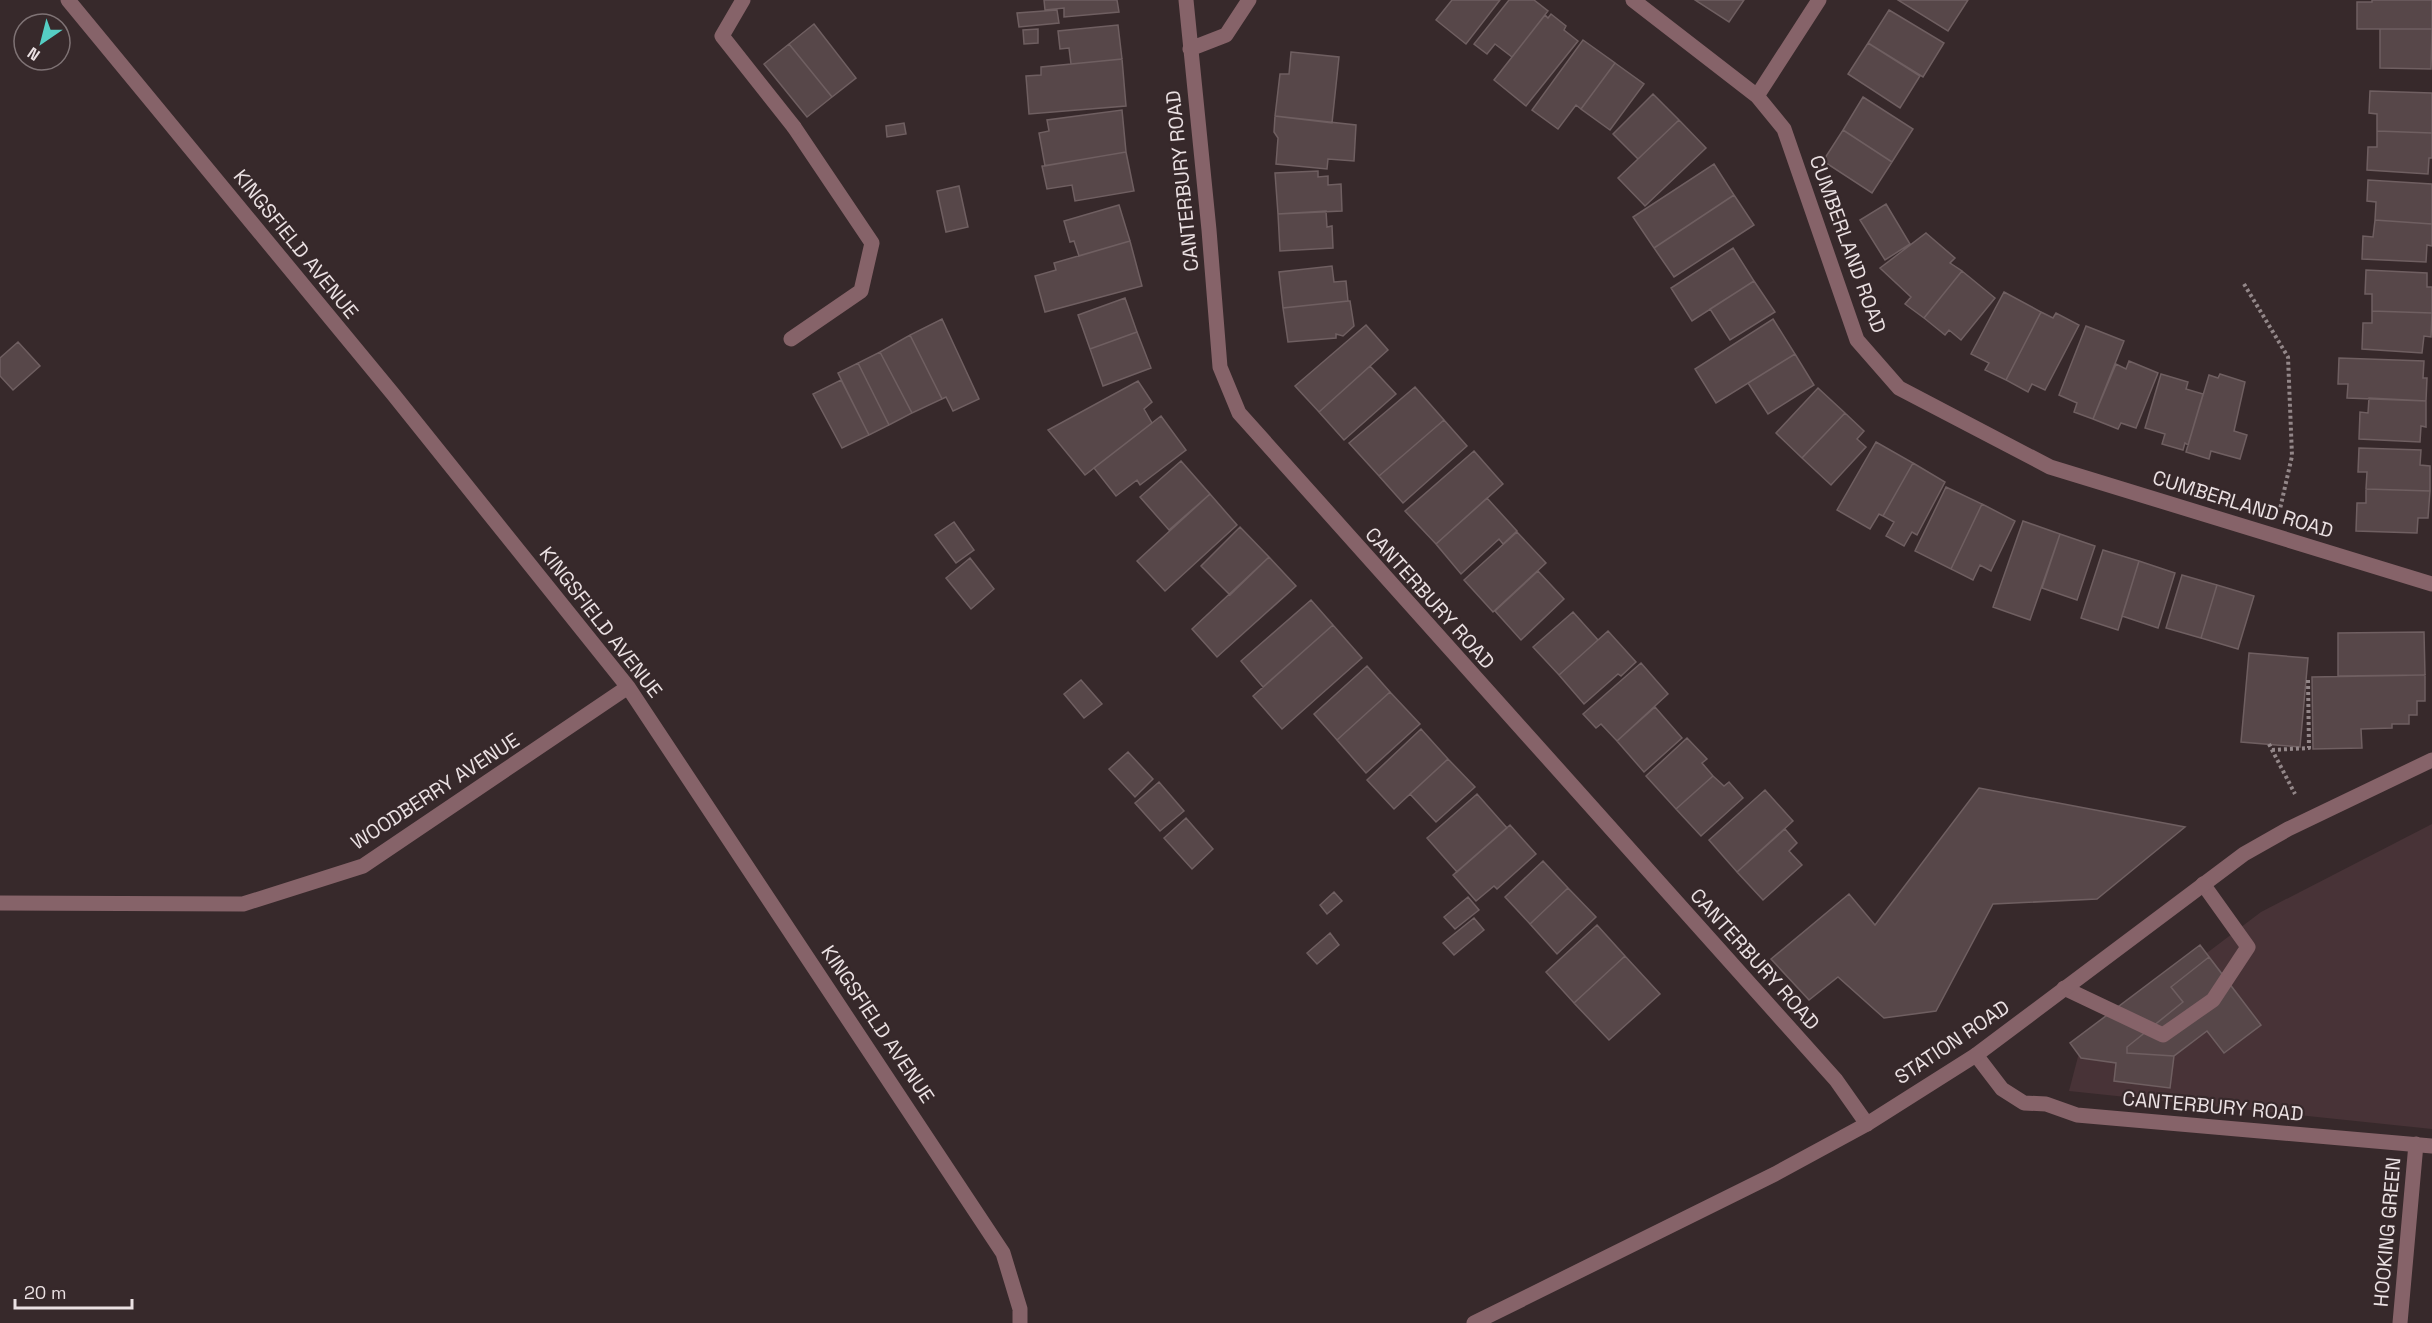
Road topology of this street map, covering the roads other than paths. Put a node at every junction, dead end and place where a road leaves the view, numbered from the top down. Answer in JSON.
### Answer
{"nodes":[{"id":1,"x":68,"y":0,"type":"edge"},
{"id":2,"x":743,"y":0,"type":"edge"},
{"id":3,"x":1186,"y":0,"type":"edge"},
{"id":4,"x":1249,"y":0,"type":"edge"},
{"id":5,"x":1633,"y":0,"type":"edge"},
{"id":6,"x":1819,"y":0,"type":"edge"},
{"id":7,"x":1190,"y":49,"type":"junction"},
{"id":8,"x":1757,"y":96,"type":"junction"},
{"id":9,"x":791,"y":339,"type":"dead end"},
{"id":10,"x":2432,"y":584,"type":"edge"},
{"id":11,"x":628,"y":687,"type":"junction"},
{"id":12,"x":2432,"y":760,"type":"edge"},
{"id":13,"x":2203,"y":884,"type":"junction"},
{"id":14,"x":0,"y":903,"type":"edge"},
{"id":15,"x":2064,"y":988,"type":"junction"},
{"id":16,"x":1976,"y":1055,"type":"junction"},
{"id":17,"x":1867,"y":1124,"type":"junction"},
{"id":18,"x":2416,"y":1144,"type":"junction"},
{"id":19,"x":2432,"y":1146,"type":"edge"},
{"id":20,"x":1020,"y":1323,"type":"edge"},
{"id":21,"x":1474,"y":1323,"type":"edge"},
{"id":22,"x":2400,"y":1323,"type":"edge"}],
"edges":[{"from":1,"to":11,"type":"street","name":"KINGSFIELD AVENUE"},
{"from":2,"to":9,"type":"street"},
{"from":3,"to":7,"type":"street","name":"CANTERBURY ROAD"},
{"from":4,"to":7,"type":"street"},
{"from":5,"to":8,"type":"street","name":"CUMBERLAND ROAD"},
{"from":6,"to":8,"type":"street"},
{"from":7,"to":17,"type":"street","name":"CANTERBURY ROAD"},
{"from":8,"to":10,"type":"street","name":"CUMBERLAND ROAD"},
{"from":11,"to":14,"type":"street","name":"WOODBERRY AVENUE"},
{"from":11,"to":20,"type":"street","name":"KINGSFIELD AVENUE"},
{"from":12,"to":13,"type":"street","name":"STATION ROAD"},
{"from":13,"to":15,"type":"street","name":"STATION ROAD"},
{"from":13,"to":15,"type":"street"},
{"from":15,"to":16,"type":"street","name":"STATION ROAD"},
{"from":16,"to":17,"type":"street","name":"STATION ROAD"},
{"from":16,"to":18,"type":"street","name":"CANTERBURY ROAD"},
{"from":17,"to":21,"type":"street","name":"STATION ROAD"},
{"from":18,"to":19,"type":"street","name":"CANTERBURY ROAD"},
{"from":18,"to":22,"type":"street","name":"HOOKING GREEN"}]}
